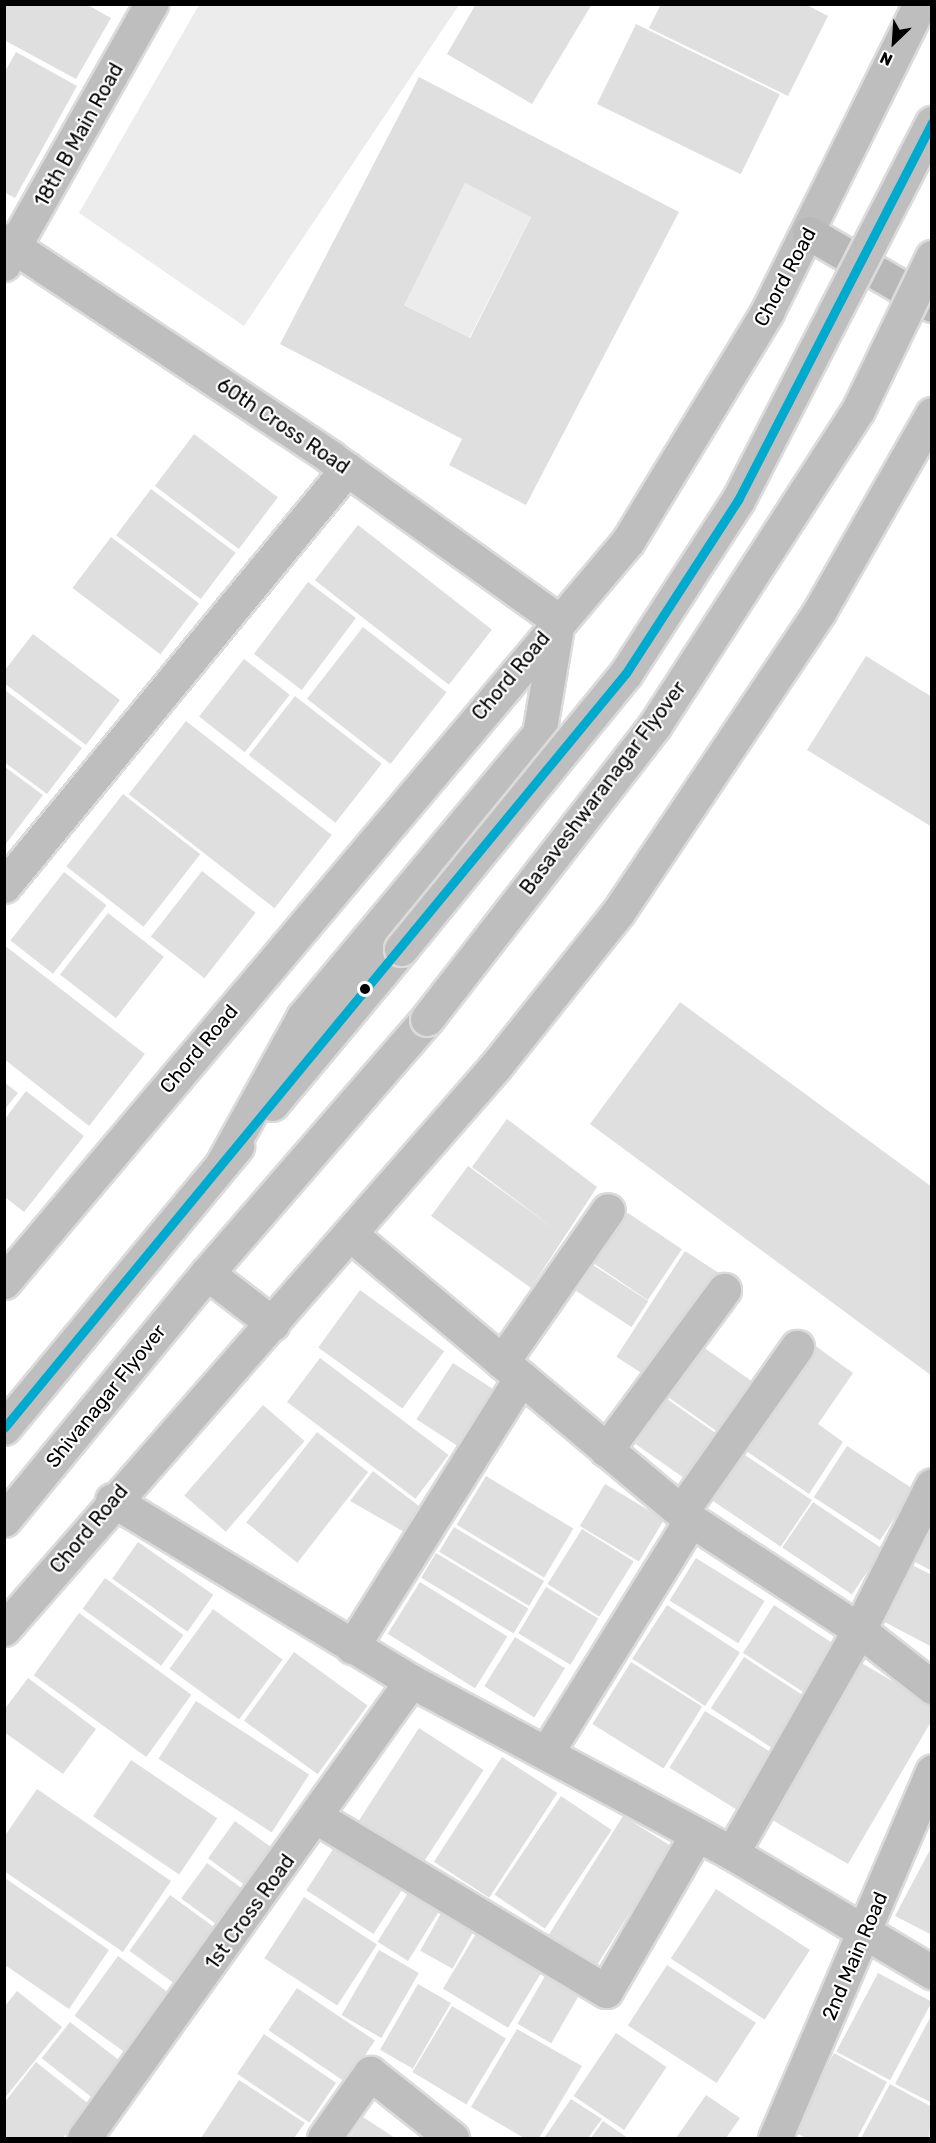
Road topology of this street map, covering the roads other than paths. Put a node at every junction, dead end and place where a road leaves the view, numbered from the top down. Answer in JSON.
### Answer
{"nodes":[{"id":1,"x":152,"y":4,"type":"edge"},
{"id":2,"x":920,"y":4,"type":"edge"},
{"id":3,"x":932,"y":123,"type":"edge"},
{"id":4,"x":809,"y":233,"type":"junction"},
{"id":5,"x":9,"y":250,"type":"edge"},
{"id":6,"x":932,"y":257,"type":"edge"},
{"id":7,"x":932,"y":305,"type":"edge"},
{"id":8,"x":932,"y":414,"type":"edge"},
{"id":9,"x":347,"y":469,"type":"junction"},
{"id":10,"x":558,"y":620,"type":"junction"},
{"id":11,"x":4,"y":886,"type":"edge"},
{"id":12,"x":222,"y":1164,"type":"junction"},
{"id":13,"x":608,"y":1210,"type":"dead end"},
{"id":14,"x":351,"y":1234,"type":"junction"},
{"id":15,"x":207,"y":1273,"type":"junction"},
{"id":16,"x":4,"y":1282,"type":"edge"},
{"id":17,"x":724,"y":1290,"type":"dead end"},
{"id":18,"x":273,"y":1324,"type":"junction"},
{"id":19,"x":797,"y":1347,"type":"dead end"},
{"id":20,"x":511,"y":1370,"type":"junction"},
{"id":21,"x":4,"y":1428,"type":"edge"},
{"id":22,"x":606,"y":1450,"type":"junction"},
{"id":23,"x":932,"y":1485,"type":"edge"},
{"id":24,"x":112,"y":1500,"type":"junction"},
{"id":25,"x":686,"y":1516,"type":"junction"},
{"id":26,"x":4,"y":1520,"type":"edge"},
{"id":27,"x":4,"y":1629,"type":"edge"},
{"id":28,"x":859,"y":1630,"type":"junction"},
{"id":29,"x":352,"y":1647,"type":"junction"},
{"id":30,"x":411,"y":1682,"type":"junction"},
{"id":31,"x":932,"y":1687,"type":"edge"},
{"id":32,"x":547,"y":1752,"type":"junction"},
{"id":33,"x":932,"y":1771,"type":"edge"},
{"id":34,"x":318,"y":1818,"type":"junction"},
{"id":35,"x":696,"y":1836,"type":"junction"},
{"id":36,"x":732,"y":1853,"type":"junction"},
{"id":37,"x":865,"y":1936,"type":"junction"},
{"id":38,"x":932,"y":1972,"type":"edge"},
{"id":39,"x":84,"y":2139,"type":"edge"},
{"id":40,"x":324,"y":2139,"type":"edge"},
{"id":41,"x":452,"y":2139,"type":"edge"},
{"id":42,"x":775,"y":2139,"type":"edge"}],
"edges":[{"from":1,"to":5,"type":"street","name":"18th B Main Road"},
{"from":2,"to":4,"type":"street","name":"Chord Road"},
{"from":3,"to":12,"type":"street","bridge":true},
{"from":4,"to":7,"type":"main road"},
{"from":4,"to":10,"type":"street","name":"Chord Road"},
{"from":5,"to":9,"type":"street","name":"60th Cross Road"},
{"from":6,"to":15,"type":"street","name":"Basaveshwaranagar Flyover","bridge":true},
{"from":8,"to":14,"type":"street","name":"Chord Road"},
{"from":9,"to":10,"type":"street","name":"60th Cross Road"},
{"from":9,"to":11,"type":"street"},
{"from":10,"to":12,"type":"street"},
{"from":10,"to":16,"type":"street","name":"Chord Road"},
{"from":12,"to":21,"type":"street"},
{"from":13,"to":20,"type":"street"},
{"from":14,"to":18,"type":"street","name":"Chord Road"},
{"from":14,"to":20,"type":"street"},
{"from":15,"to":18,"type":"street"},
{"from":15,"to":26,"type":"street","name":"Shivanagar Flyover"},
{"from":17,"to":22,"type":"street"},
{"from":18,"to":24,"type":"street","name":"Chord Road"},
{"from":19,"to":25,"type":"street"},
{"from":20,"to":22,"type":"street"},
{"from":20,"to":29,"type":"street"},
{"from":22,"to":25,"type":"street"},
{"from":23,"to":28,"type":"street"},
{"from":24,"to":27,"type":"street","name":"Chord Road"},
{"from":24,"to":29,"type":"street"},
{"from":25,"to":28,"type":"street"},
{"from":25,"to":32,"type":"street"},
{"from":28,"to":31,"type":"street"},
{"from":28,"to":36,"type":"street"},
{"from":29,"to":30,"type":"street"},
{"from":30,"to":32,"type":"street"},
{"from":30,"to":34,"type":"street","name":"1st Cross Road"},
{"from":32,"to":35,"type":"street"},
{"from":33,"to":37,"type":"street","name":"2nd Main Road"},
{"from":34,"to":35,"type":"street"},
{"from":34,"to":39,"type":"street","name":"1st Cross Road"},
{"from":35,"to":36,"type":"street"},
{"from":36,"to":37,"type":"street"},
{"from":37,"to":38,"type":"street"},
{"from":37,"to":42,"type":"street","name":"2nd Main Road"},
{"from":40,"to":41,"type":"street"}]}
